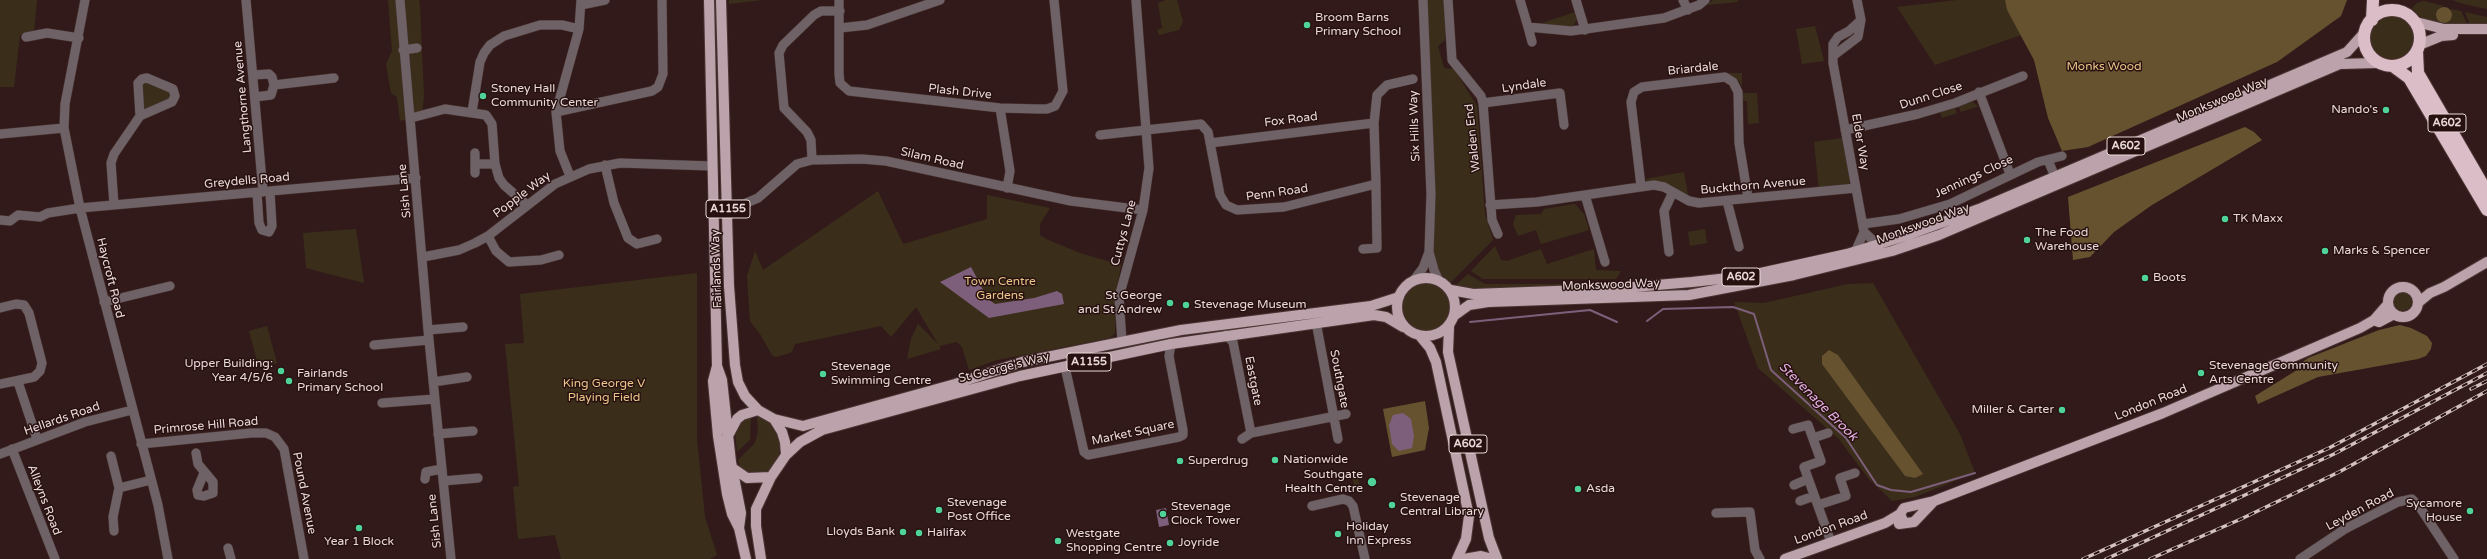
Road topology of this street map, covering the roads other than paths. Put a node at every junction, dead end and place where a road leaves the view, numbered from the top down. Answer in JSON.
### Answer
{"nodes":[{"id":1,"x":86,"y":0,"type":"edge"},
{"id":2,"x":246,"y":0,"type":"edge"},
{"id":3,"x":400,"y":0,"type":"edge"},
{"id":4,"x":604,"y":0,"type":"edge"},
{"id":5,"x":662,"y":0,"type":"edge"},
{"id":6,"x":709,"y":0,"type":"edge"},
{"id":7,"x":721,"y":0,"type":"edge"},
{"id":8,"x":839,"y":0,"type":"edge"},
{"id":9,"x":940,"y":0,"type":"edge"},
{"id":10,"x":1054,"y":0,"type":"edge"},
{"id":11,"x":1136,"y":0,"type":"edge"},
{"id":12,"x":1423,"y":0,"type":"edge"},
{"id":13,"x":1448,"y":0,"type":"edge"},
{"id":14,"x":1520,"y":0,"type":"edge"},
{"id":15,"x":1576,"y":0,"type":"edge"},
{"id":16,"x":1683,"y":0,"type":"edge"},
{"id":17,"x":1705,"y":0,"type":"edge"},
{"id":18,"x":1858,"y":0,"type":"edge"},
{"id":19,"x":2373,"y":0,"type":"edge"},
{"id":20,"x":2397,"y":0,"type":"edge"},
{"id":21,"x":581,"y":3,"type":"edge"},
{"id":22,"x":1688,"y":10,"type":"junction"},
{"id":23,"x":840,"y":11,"type":"junction"},
{"id":24,"x":2402,"y":11,"type":"junction"},
{"id":25,"x":1861,"y":20,"type":"junction"},
{"id":26,"x":2372,"y":20,"type":"junction"},
{"id":27,"x":2416,"y":22,"type":"junction"},
{"id":28,"x":1528,"y":27,"type":"junction"},
{"id":29,"x":840,"y":28,"type":"junction"},
{"id":30,"x":579,"y":29,"type":"junction"},
{"id":31,"x":2487,"y":29,"type":"edge"},
{"id":32,"x":1585,"y":30,"type":"junction"},
{"id":33,"x":2365,"y":32,"type":"junction"},
{"id":34,"x":2487,"y":36,"type":"edge"},
{"id":35,"x":26,"y":37,"type":"dead end"},
{"id":36,"x":79,"y":38,"type":"junction"},
{"id":37,"x":1532,"y":42,"type":"dead end"},
{"id":38,"x":415,"y":46,"type":"dead end"},
{"id":39,"x":2418,"y":48,"type":"junction"},
{"id":40,"x":403,"y":50,"type":"junction"},
{"id":41,"x":1833,"y":56,"type":"junction"},
{"id":42,"x":2377,"y":63,"type":"junction"},
{"id":43,"x":2394,"y":67,"type":"junction"},
{"id":44,"x":253,"y":75,"type":"junction"},
{"id":45,"x":2023,"y":76,"type":"dead end"},
{"id":46,"x":334,"y":78,"type":"dead end"},
{"id":47,"x":1413,"y":79,"type":"dead end"},
{"id":48,"x":274,"y":85,"type":"junction"},
{"id":49,"x":1979,"y":92,"type":"junction"},
{"id":50,"x":255,"y":97,"type":"junction"},
{"id":51,"x":1483,"y":103,"type":"junction"},
{"id":52,"x":1000,"y":108,"type":"junction"},
{"id":53,"x":472,"y":112,"type":"junction"},
{"id":54,"x":556,"y":112,"type":"junction"},
{"id":55,"x":140,"y":116,"type":"junction"},
{"id":56,"x":411,"y":118,"type":"junction"},
{"id":57,"x":1374,"y":123,"type":"junction"},
{"id":58,"x":1564,"y":125,"type":"dead end"},
{"id":59,"x":64,"y":128,"type":"junction"},
{"id":60,"x":1147,"y":130,"type":"junction"},
{"id":61,"x":1845,"y":130,"type":"junction"},
{"id":62,"x":0,"y":134,"type":"edge"},
{"id":63,"x":1100,"y":135,"type":"dead end"},
{"id":64,"x":1210,"y":143,"type":"junction"},
{"id":65,"x":475,"y":153,"type":"dead end"},
{"id":66,"x":2062,"y":156,"type":"dead end"},
{"id":67,"x":812,"y":160,"type":"junction"},
{"id":68,"x":2048,"y":160,"type":"junction"},
{"id":69,"x":495,"y":164,"type":"junction"},
{"id":70,"x":605,"y":165,"type":"junction"},
{"id":71,"x":712,"y":166,"type":"junction"},
{"id":72,"x":2010,"y":174,"type":"junction"},
{"id":73,"x":570,"y":176,"type":"junction"},
{"id":74,"x":2055,"y":176,"type":"junction"},
{"id":75,"x":416,"y":178,"type":"junction"},
{"id":76,"x":1376,"y":184,"type":"junction"},
{"id":77,"x":1641,"y":186,"type":"junction"},
{"id":78,"x":1007,"y":188,"type":"junction"},
{"id":79,"x":1856,"y":188,"type":"junction"},
{"id":80,"x":263,"y":192,"type":"junction"},
{"id":81,"x":1673,"y":192,"type":"junction"},
{"id":82,"x":2487,"y":192,"type":"edge"},
{"id":83,"x":1585,"y":195,"type":"junction"},
{"id":84,"x":1748,"y":198,"type":"junction"},
{"id":85,"x":1727,"y":201,"type":"junction"},
{"id":86,"x":527,"y":204,"type":"junction"},
{"id":87,"x":1490,"y":204,"type":"junction"},
{"id":88,"x":114,"y":205,"type":"junction"},
{"id":89,"x":728,"y":205,"type":"junction"},
{"id":90,"x":80,"y":208,"type":"junction"},
{"id":91,"x":1143,"y":210,"type":"junction"},
{"id":92,"x":2487,"y":210,"type":"edge"},
{"id":93,"x":0,"y":220,"type":"edge"},
{"id":94,"x":1864,"y":228,"type":"junction"},
{"id":95,"x":1498,"y":234,"type":"dead end"},
{"id":96,"x":488,"y":236,"type":"junction"},
{"id":97,"x":657,"y":239,"type":"dead end"},
{"id":98,"x":1878,"y":245,"type":"junction"},
{"id":99,"x":1739,"y":247,"type":"dead end"},
{"id":100,"x":1363,"y":249,"type":"dead end"},
{"id":101,"x":1428,"y":252,"type":"junction"},
{"id":102,"x":1669,"y":252,"type":"dead end"},
{"id":103,"x":1855,"y":252,"type":"junction"},
{"id":104,"x":559,"y":255,"type":"dead end"},
{"id":105,"x":423,"y":257,"type":"junction"},
{"id":106,"x":1605,"y":262,"type":"dead end"},
{"id":107,"x":2487,"y":262,"type":"edge"},
{"id":108,"x":1413,"y":281,"type":"junction"},
{"id":109,"x":1440,"y":281,"type":"junction"},
{"id":110,"x":170,"y":286,"type":"dead end"},
{"id":111,"x":1451,"y":290,"type":"junction"},
{"id":112,"x":2413,"y":290,"type":"junction"},
{"id":113,"x":2430,"y":293,"type":"junction"},
{"id":114,"x":1399,"y":297,"type":"junction"},
{"id":115,"x":104,"y":302,"type":"junction"},
{"id":116,"x":2419,"y":302,"type":"junction"},
{"id":117,"x":2388,"y":304,"type":"junction"},
{"id":118,"x":0,"y":308,"type":"edge"},
{"id":119,"x":2394,"y":314,"type":"junction"},
{"id":120,"x":1454,"y":315,"type":"junction"},
{"id":121,"x":2374,"y":320,"type":"junction"},
{"id":122,"x":1316,"y":322,"type":"junction"},
{"id":123,"x":463,"y":327,"type":"dead end"},
{"id":124,"x":1403,"y":327,"type":"junction"},
{"id":125,"x":1449,"y":327,"type":"junction"},
{"id":126,"x":428,"y":330,"type":"junction"},
{"id":127,"x":1226,"y":335,"type":"junction"},
{"id":128,"x":1420,"y":336,"type":"junction"},
{"id":129,"x":429,"y":340,"type":"junction"},
{"id":130,"x":1122,"y":342,"type":"junction"},
{"id":131,"x":1171,"y":344,"type":"junction"},
{"id":132,"x":374,"y":345,"type":"dead end"},
{"id":133,"x":717,"y":366,"type":"junction"},
{"id":134,"x":1065,"y":367,"type":"junction"},
{"id":135,"x":467,"y":377,"type":"dead end"},
{"id":136,"x":18,"y":382,"type":"junction"},
{"id":137,"x":433,"y":382,"type":"junction"},
{"id":138,"x":0,"y":384,"type":"edge"},
{"id":139,"x":435,"y":399,"type":"junction"},
{"id":140,"x":382,"y":403,"type":"dead end"},
{"id":141,"x":132,"y":410,"type":"junction"},
{"id":142,"x":758,"y":410,"type":"junction"},
{"id":143,"x":1346,"y":414,"type":"dead end"},
{"id":144,"x":1334,"y":417,"type":"junction"},
{"id":145,"x":774,"y":419,"type":"junction"},
{"id":146,"x":1793,"y":429,"type":"dead end"},
{"id":147,"x":473,"y":431,"type":"dead end"},
{"id":148,"x":1251,"y":433,"type":"junction"},
{"id":149,"x":1828,"y":433,"type":"dead end"},
{"id":150,"x":438,"y":434,"type":"junction"},
{"id":151,"x":273,"y":435,"type":"joint"},
{"id":152,"x":728,"y":436,"type":"junction"},
{"id":153,"x":1813,"y":438,"type":"junction"},
{"id":154,"x":37,"y":439,"type":"junction"},
{"id":155,"x":194,"y":439,"type":"junction"},
{"id":156,"x":1242,"y":439,"type":"dead end"},
{"id":157,"x":1338,"y":439,"type":"dead end"},
{"id":158,"x":141,"y":444,"type":"junction"},
{"id":159,"x":12,"y":449,"type":"junction"},
{"id":160,"x":0,"y":454,"type":"edge"},
{"id":161,"x":786,"y":455,"type":"junction"},
{"id":162,"x":111,"y":456,"type":"dead end"},
{"id":163,"x":734,"y":469,"type":"junction"},
{"id":164,"x":442,"y":470,"type":"junction"},
{"id":165,"x":1855,"y":472,"type":"dead end"},
{"id":166,"x":204,"y":473,"type":"dead end"},
{"id":167,"x":771,"y":477,"type":"junction"},
{"id":168,"x":478,"y":478,"type":"dead end"},
{"id":169,"x":425,"y":479,"type":"dead end"},
{"id":170,"x":1808,"y":479,"type":"junction"},
{"id":171,"x":151,"y":480,"type":"junction"},
{"id":172,"x":443,"y":481,"type":"junction"},
{"id":173,"x":1794,"y":485,"type":"dead end"},
{"id":174,"x":119,"y":488,"type":"junction"},
{"id":175,"x":1814,"y":496,"type":"junction"},
{"id":176,"x":1800,"y":501,"type":"dead end"},
{"id":177,"x":1934,"y":501,"type":"junction"},
{"id":178,"x":1818,"y":505,"type":"junction"},
{"id":179,"x":1312,"y":506,"type":"dead end"},
{"id":180,"x":1914,"y":506,"type":"junction"},
{"id":181,"x":1716,"y":513,"type":"dead end"},
{"id":182,"x":1918,"y":517,"type":"junction"},
{"id":183,"x":1902,"y":519,"type":"junction"},
{"id":184,"x":739,"y":528,"type":"junction"},
{"id":185,"x":114,"y":531,"type":"dead end"},
{"id":186,"x":1831,"y":542,"type":"junction"},
{"id":187,"x":228,"y":548,"type":"dead end"},
{"id":188,"x":1758,"y":558,"type":"edge"},
{"id":189,"x":55,"y":559,"type":"edge"},
{"id":190,"x":168,"y":559,"type":"edge"},
{"id":191,"x":231,"y":559,"type":"edge"},
{"id":192,"x":304,"y":559,"type":"edge"},
{"id":193,"x":452,"y":559,"type":"edge"},
{"id":194,"x":746,"y":559,"type":"edge"},
{"id":195,"x":761,"y":559,"type":"edge"},
{"id":196,"x":1365,"y":559,"type":"edge"},
{"id":197,"x":1457,"y":559,"type":"edge"},
{"id":198,"x":1464,"y":559,"type":"edge"},
{"id":199,"x":1494,"y":559,"type":"edge"},
{"id":200,"x":1497,"y":559,"type":"edge"},
{"id":201,"x":1785,"y":559,"type":"edge"},
{"id":202,"x":2300,"y":559,"type":"edge"},
{"id":203,"x":2454,"y":559,"type":"edge"}],
"edges":[{"from":1,"to":36,"type":"street","name":"Haycroft Road"},
{"from":2,"to":44,"type":"street","name":"Langthorne Avenue"},
{"from":3,"to":40,"type":"street","name":"Sish Lane"},
{"from":4,"to":21,"type":"street"},
{"from":5,"to":54,"type":"street"},
{"from":6,"to":71,"type":"main road","name":"Fairlands Way","number":"A1155"},
{"from":7,"to":89,"type":"main road","name":"Fairlands Way","number":"A1155"},
{"from":8,"to":23,"type":"street","name":"Plash Drive"},
{"from":9,"to":29,"type":"street"},
{"from":10,"to":52,"type":"street","name":"Plash Drive"},
{"from":11,"to":60,"type":"street","name":"Cuttys Lane"},
{"from":12,"to":101,"type":"street","name":"Six Hills Way"},
{"from":13,"to":51,"type":"street","name":"Walden End"},
{"from":14,"to":28,"type":"street"},
{"from":15,"to":32,"type":"street"},
{"from":16,"to":22,"type":"street"},
{"from":17,"to":22,"type":"street"},
{"from":18,"to":25,"type":"street"},
{"from":19,"to":26,"type":"highway"},
{"from":20,"to":24,"type":"highway"},
{"from":21,"to":30,"type":"street"},
{"from":22,"to":32,"type":"street"},
{"from":23,"to":29,"type":"street","name":"Plash Drive"},
{"from":23,"to":67,"type":"street"},
{"from":24,"to":26,"type":"highway"},
{"from":24,"to":27,"type":"highway"},
{"from":25,"to":41,"type":"street"},
{"from":25,"to":41,"type":"street","name":"Elder Way"},
{"from":26,"to":33,"type":"highway"},
{"from":27,"to":31,"type":"main road"},
{"from":27,"to":39,"type":"highway"},
{"from":28,"to":32,"type":"street"},
{"from":28,"to":37,"type":"street"},
{"from":29,"to":52,"type":"street","name":"Plash Drive"},
{"from":30,"to":53,"type":"street"},
{"from":30,"to":54,"type":"street"},
{"from":33,"to":42,"type":"highway"},
{"from":33,"to":74,"type":"main road","name":"Monkswood Way","number":"A602"},
{"from":34,"to":39,"type":"main road"},
{"from":35,"to":36,"type":"street"},
{"from":36,"to":59,"type":"street","name":"Haycroft Road"},
{"from":38,"to":40,"type":"street"},
{"from":39,"to":43,"type":"highway"},
{"from":39,"to":82,"type":"highway","number":"A602"},
{"from":40,"to":56,"type":"street","name":"Sish Lane"},
{"from":41,"to":61,"type":"street","name":"Elder Way"},
{"from":42,"to":43,"type":"highway"},
{"from":42,"to":120,"type":"main road","name":"Monkswood Way","number":"A602"},
{"from":43,"to":92,"type":"highway","number":"A602"},
{"from":44,"to":48,"type":"street"},
{"from":44,"to":50,"type":"street","name":"Langthorne Avenue"},
{"from":45,"to":49,"type":"street","name":"Dunn Close"},
{"from":46,"to":48,"type":"street"},
{"from":47,"to":57,"type":"street"},
{"from":48,"to":50,"type":"street"},
{"from":49,"to":61,"type":"street","name":"Dunn Close"},
{"from":49,"to":72,"type":"street"},
{"from":50,"to":80,"type":"street","name":"Langthorne Avenue"},
{"from":51,"to":58,"type":"street","name":"Lyndale"},
{"from":51,"to":87,"type":"street","name":"Walden End"},
{"from":52,"to":78,"type":"street"},
{"from":53,"to":56,"type":"street"},
{"from":53,"to":69,"type":"street"},
{"from":54,"to":73,"type":"street"},
{"from":55,"to":55,"type":"street"},
{"from":55,"to":88,"type":"street"},
{"from":56,"to":75,"type":"street","name":"Sish Lane"},
{"from":57,"to":64,"type":"street","name":"Fox Road"},
{"from":57,"to":76,"type":"street"},
{"from":59,"to":62,"type":"street"},
{"from":59,"to":90,"type":"street","name":"Haycroft Road"},
{"from":60,"to":63,"type":"street"},
{"from":60,"to":64,"type":"street","name":"Penn Road"},
{"from":60,"to":91,"type":"street","name":"Cuttys Lane"},
{"from":61,"to":79,"type":"street","name":"Elder Way"},
{"from":64,"to":76,"type":"street","name":"Penn Road"},
{"from":65,"to":69,"type":"street"},
{"from":66,"to":68,"type":"street","name":"Jennings Close"},
{"from":67,"to":78,"type":"street","name":"Silam Road"},
{"from":67,"to":89,"type":"street","name":"Silam Road"},
{"from":68,"to":72,"type":"street","name":"Jennings Close"},
{"from":68,"to":74,"type":"street"},
{"from":69,"to":86,"type":"street"},
{"from":70,"to":71,"type":"street","name":"Popple Way"},
{"from":70,"to":73,"type":"street","name":"Popple Way"},
{"from":70,"to":97,"type":"street"},
{"from":71,"to":133,"type":"main road","name":"Fairlands Way","number":"A1155"},
{"from":72,"to":94,"type":"street","name":"Jennings Close"},
{"from":73,"to":86,"type":"street","name":"Popple Way"},
{"from":74,"to":98,"type":"main road","name":"Monkswood Way","number":"A602"},
{"from":75,"to":80,"type":"street","name":"Greydells Road"},
{"from":75,"to":105,"type":"street","name":"Sish Lane"},
{"from":76,"to":100,"type":"street"},
{"from":77,"to":81,"type":"street","name":"Buckthorn Avenue"},
{"from":77,"to":83,"type":"street","name":"Buckthorn Avenue"},
{"from":77,"to":84,"type":"street","name":"Briardale"},
{"from":78,"to":91,"type":"street","name":"Silam Road"},
{"from":79,"to":84,"type":"street","name":"Buckthorn Avenue"},
{"from":79,"to":94,"type":"street","name":"Elder Way"},
{"from":80,"to":88,"type":"street","name":"Greydells Road"},
{"from":81,"to":85,"type":"street","name":"Buckthorn Avenue"},
{"from":81,"to":102,"type":"street"},
{"from":83,"to":87,"type":"street","name":"Buckthorn Avenue"},
{"from":83,"to":106,"type":"street"},
{"from":84,"to":85,"type":"street","name":"Buckthorn Avenue"},
{"from":85,"to":99,"type":"street"},
{"from":86,"to":96,"type":"street","name":"Popple Way"},
{"from":87,"to":95,"type":"street","name":"Walden End"},
{"from":88,"to":90,"type":"street","name":"Greydells Road"},
{"from":89,"to":142,"type":"main road","name":"Fairlands Way","number":"A1155"},
{"from":90,"to":93,"type":"street","name":"Greydells Road"},
{"from":90,"to":115,"type":"street","name":"Haycroft Road"},
{"from":91,"to":130,"type":"street","name":"Cuttys Lane"},
{"from":94,"to":98,"type":"street"},
{"from":94,"to":103,"type":"street"},
{"from":96,"to":104,"type":"street"},
{"from":96,"to":105,"type":"street","name":"Popple Way"},
{"from":98,"to":103,"type":"main road","name":"Monkswood Way","number":"A602"},
{"from":101,"to":108,"type":"street","name":"Six Hills Way"},
{"from":101,"to":109,"type":"street","name":"Six Hills Way"},
{"from":103,"to":111,"type":"main road","name":"Monkswood Way","number":"A602"},
{"from":105,"to":126,"type":"street","name":"Sish Lane"},
{"from":107,"to":113,"type":"main road"},
{"from":108,"to":109,"type":"main road"},
{"from":108,"to":114,"type":"main road"},
{"from":109,"to":111,"type":"main road","number":"A602"},
{"from":110,"to":115,"type":"street"},
{"from":111,"to":120,"type":"main road","number":"A602"},
{"from":112,"to":113,"type":"main road"},
{"from":112,"to":116,"type":"main road"},
{"from":112,"to":117,"type":"main road"},
{"from":113,"to":116,"type":"main road"},
{"from":114,"to":124,"type":"main road"},
{"from":114,"to":130,"type":"main road","name":"St George's Way","number":"A1155"},
{"from":115,"to":141,"type":"street","name":"Haycroft Road"},
{"from":116,"to":119,"type":"main road"},
{"from":117,"to":119,"type":"main road"},
{"from":117,"to":121,"type":"main road","name":"London Road"},
{"from":118,"to":136,"type":"street"},
{"from":119,"to":121,"type":"main road","name":"London Road"},
{"from":120,"to":125,"type":"main road","number":"A602"},
{"from":121,"to":177,"type":"main road","name":"London Road"},
{"from":122,"to":124,"type":"main road","name":"St George's Way","number":"A1155"},
{"from":122,"to":127,"type":"main road","name":"St George's Way","number":"A1155"},
{"from":122,"to":144,"type":"street","name":"Southgate"},
{"from":123,"to":126,"type":"street"},
{"from":124,"to":128,"type":"main road","number":"A602"},
{"from":125,"to":128,"type":"main road"},
{"from":125,"to":200,"type":"main road","number":"A602"},
{"from":126,"to":129,"type":"street","name":"Sish Lane"},
{"from":127,"to":131,"type":"main road","name":"St George's Way","number":"A1155"},
{"from":127,"to":148,"type":"street","name":"Eastgate"},
{"from":128,"to":197,"type":"main road","number":"A602"},
{"from":129,"to":132,"type":"street"},
{"from":129,"to":137,"type":"street","name":"Sish Lane"},
{"from":130,"to":145,"type":"main road","name":"St George's Way","number":"A1155"},
{"from":131,"to":134,"type":"main road","name":"St George's Way","number":"A1155"},
{"from":131,"to":134,"type":"street","name":"Market Square"},
{"from":133,"to":152,"type":"main road","name":"Fairlands Way","number":"A1155"},
{"from":133,"to":184,"type":"main road","name":"Fairlands Way","number":"A1155"},
{"from":134,"to":161,"type":"main road","name":"St George's Way","number":"A1155"},
{"from":135,"to":137,"type":"street"},
{"from":136,"to":138,"type":"street"},
{"from":136,"to":154,"type":"street"},
{"from":137,"to":139,"type":"street","name":"Sish Lane"},
{"from":139,"to":140,"type":"street"},
{"from":139,"to":150,"type":"street","name":"Sish Lane"},
{"from":141,"to":154,"type":"street","name":"Hellards Road"},
{"from":141,"to":158,"type":"street","name":"Haycroft Road"},
{"from":142,"to":145,"type":"main road","name":"Fairlands Way","number":"A1155"},
{"from":142,"to":152,"type":"main road"},
{"from":143,"to":144,"type":"street"},
{"from":144,"to":148,"type":"street"},
{"from":144,"to":157,"type":"street","name":"Southgate"},
{"from":145,"to":161,"type":"main road"},
{"from":146,"to":153,"type":"street"},
{"from":147,"to":150,"type":"street"},
{"from":148,"to":156,"type":"street"},
{"from":149,"to":153,"type":"street"},
{"from":150,"to":164,"type":"street","name":"Sish Lane"},
{"from":151,"to":155,"type":"street","name":"Primrose Hill Road"},
{"from":151,"to":192,"type":"street","name":"Pound Avenue"},
{"from":152,"to":163,"type":"main road","name":"Fairlands Way","number":"A1155"},
{"from":153,"to":170,"type":"street"},
{"from":154,"to":159,"type":"street","name":"Hellards Road"},
{"from":155,"to":158,"type":"street","name":"Primrose Hill Road"},
{"from":155,"to":166,"type":"street"},
{"from":158,"to":171,"type":"street","name":"Haycroft Road"},
{"from":159,"to":160,"type":"street","name":"Hellards Road"},
{"from":159,"to":189,"type":"street","name":"Alleyns Road"},
{"from":161,"to":167,"type":"main road","number":"A1155"},
{"from":162,"to":174,"type":"street"},
{"from":163,"to":167,"type":"main road"},
{"from":163,"to":184,"type":"main road","name":"Fairlands Way","number":"A1155"},
{"from":164,"to":169,"type":"street","name":"Sish Lane"},
{"from":164,"to":172,"type":"street","name":"Sish Lane"},
{"from":165,"to":178,"type":"street"},
{"from":167,"to":195,"type":"main road","number":"A1155"},
{"from":168,"to":172,"type":"street","name":"Sish Lane"},
{"from":170,"to":173,"type":"street"},
{"from":170,"to":175,"type":"street"},
{"from":171,"to":174,"type":"street"},
{"from":171,"to":190,"type":"street","name":"Haycroft Road"},
{"from":172,"to":193,"type":"street","name":"Sish Lane"},
{"from":174,"to":185,"type":"street"},
{"from":175,"to":176,"type":"street"},
{"from":175,"to":178,"type":"street"},
{"from":177,"to":180,"type":"main road","name":"London Road"},
{"from":177,"to":182,"type":"main road","name":"London Road"},
{"from":178,"to":186,"type":"street"},
{"from":179,"to":196,"type":"street"},
{"from":180,"to":182,"type":"main road"},
{"from":180,"to":183,"type":"main road","name":"London Road"},
{"from":181,"to":188,"type":"street"},
{"from":182,"to":183,"type":"main road","name":"London Road"},
{"from":183,"to":186,"type":"main road","name":"London Road"},
{"from":184,"to":194,"type":"main road","name":"Fairlands Way","number":"A1155"},
{"from":186,"to":201,"type":"main road","name":"London Road"},
{"from":187,"to":191,"type":"street"},
{"from":198,"to":199,"type":"main road"},
{"from":202,"to":203,"type":"street","name":"Leyden Road"}]}
